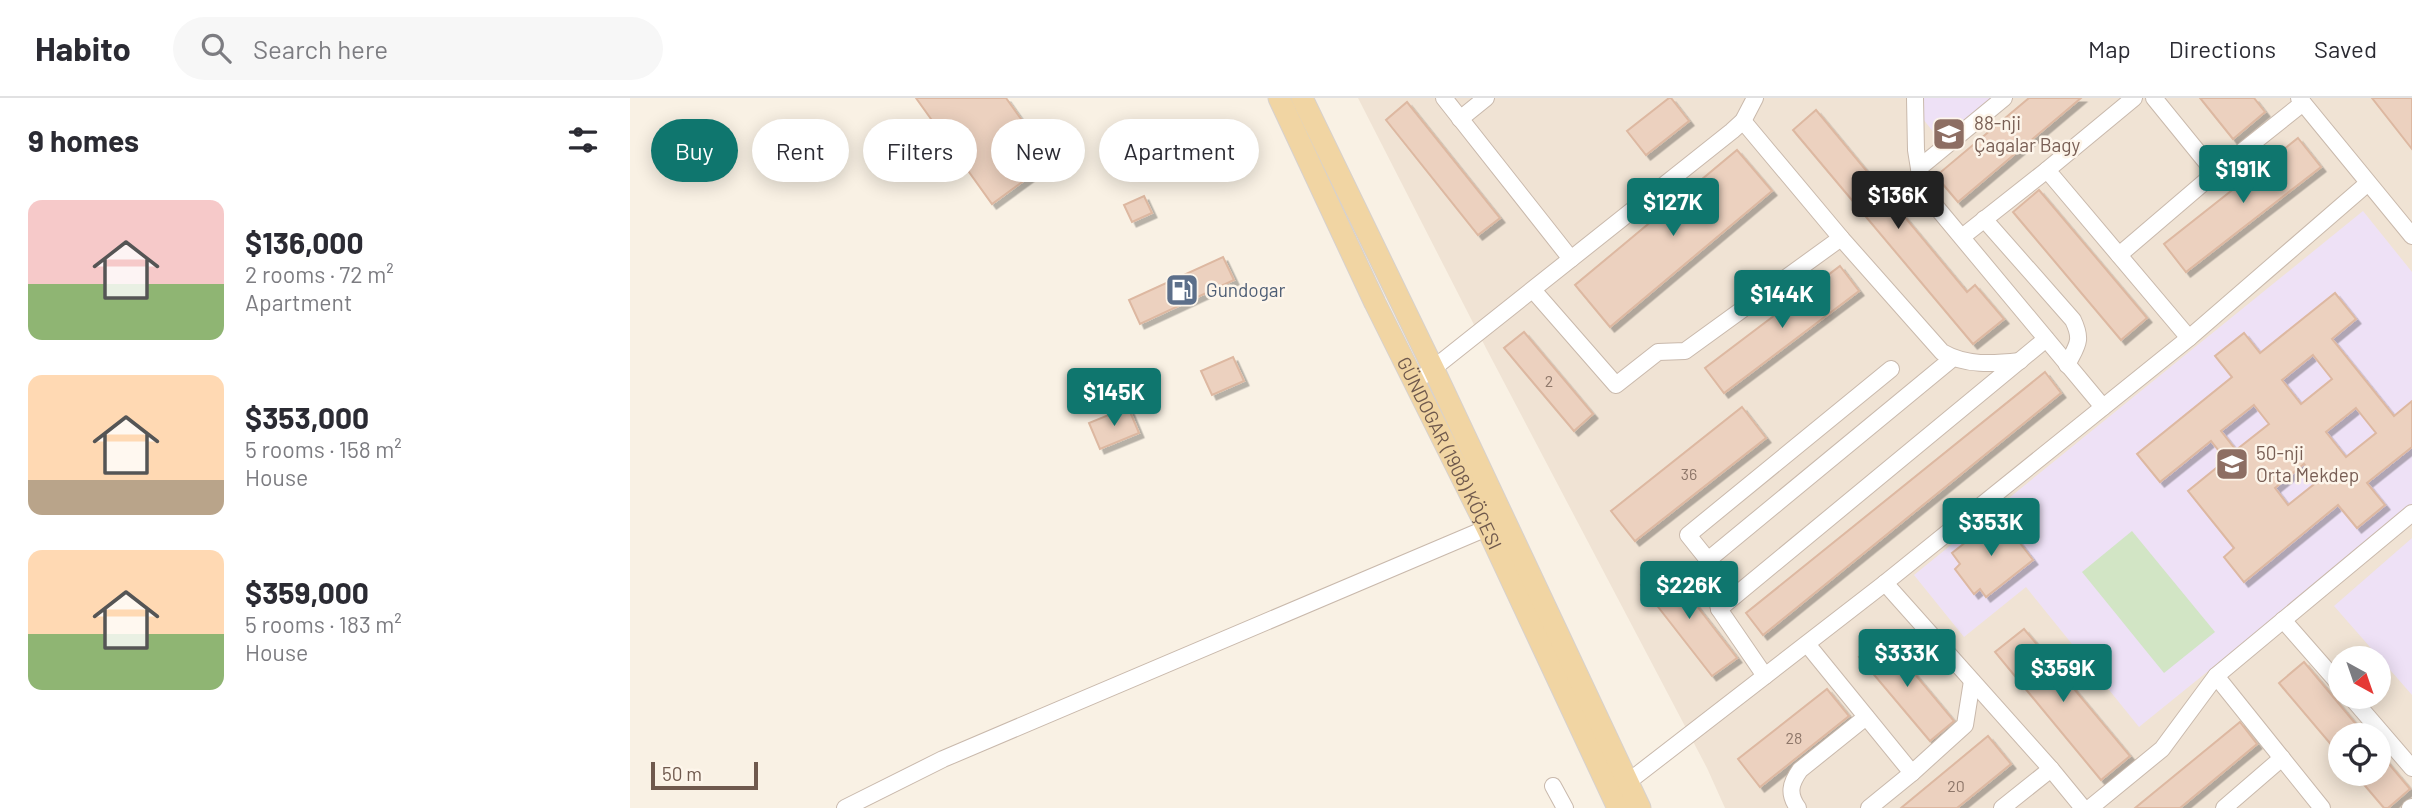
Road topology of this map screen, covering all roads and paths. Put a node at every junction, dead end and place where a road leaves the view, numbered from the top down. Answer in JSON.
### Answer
{"nodes":[{"id":1,"x":1279,"y":98,"type":"edge"},
{"id":2,"x":1302,"y":98,"type":"edge"},
{"id":3,"x":1444,"y":98,"type":"edge"},
{"id":4,"x":1486,"y":98,"type":"edge"},
{"id":5,"x":1755,"y":98,"type":"edge"},
{"id":6,"x":1914,"y":98,"type":"edge"},
{"id":7,"x":2004,"y":98,"type":"edge"},
{"id":8,"x":2134,"y":98,"type":"edge"},
{"id":9,"x":2154,"y":98,"type":"edge"},
{"id":10,"x":2301,"y":101,"type":"edge"},
{"id":11,"x":1460,"y":119,"type":"junction"},
{"id":12,"x":1743,"y":121,"type":"junction"},
{"id":13,"x":1919,"y":168,"type":"junction"},
{"id":14,"x":2047,"y":170,"type":"junction"},
{"id":15,"x":2215,"y":173,"type":"junction"},
{"id":16,"x":2368,"y":183,"type":"junction"},
{"id":17,"x":1984,"y":219,"type":"junction"},
{"id":18,"x":2412,"y":236,"type":"edge"},
{"id":19,"x":1962,"y":237,"type":"junction"},
{"id":20,"x":1841,"y":239,"type":"junction"},
{"id":21,"x":2119,"y":255,"type":"junction"},
{"id":22,"x":1571,"y":259,"type":"junction"},
{"id":23,"x":1533,"y":290,"type":"junction"},
{"id":24,"x":2189,"y":338,"type":"junction"},
{"id":25,"x":2046,"y":339,"type":"junction"},
{"id":26,"x":1953,"y":358,"type":"junction"},
{"id":27,"x":2020,"y":360,"type":"junction"},
{"id":28,"x":2067,"y":365,"type":"junction"},
{"id":29,"x":1891,"y":369,"type":"dead end"},
{"id":30,"x":1434,"y":370,"type":"junction"},
{"id":31,"x":1414,"y":382,"type":"junction"},
{"id":32,"x":2103,"y":407,"type":"junction"},
{"id":33,"x":2412,"y":513,"type":"edge"},
{"id":34,"x":1487,"y":528,"type":"junction"},
{"id":35,"x":1708,"y":560,"type":"junction"},
{"id":36,"x":1885,"y":583,"type":"junction"},
{"id":37,"x":1718,"y":610,"type":"junction"},
{"id":38,"x":2283,"y":620,"type":"junction"},
{"id":39,"x":1807,"y":644,"type":"junction"},
{"id":40,"x":2328,"y":671,"type":"edge"},
{"id":41,"x":1765,"y":676,"type":"junction"},
{"id":42,"x":2216,"y":676,"type":"junction"},
{"id":43,"x":1972,"y":681,"type":"junction"},
{"id":44,"x":2361,"y":709,"type":"edge"},
{"id":45,"x":1866,"y":717,"type":"junction"},
{"id":46,"x":2282,"y":758,"type":"junction"},
{"id":47,"x":2412,"y":768,"type":"edge"},
{"id":48,"x":2051,"y":769,"type":"junction"},
{"id":49,"x":1912,"y":773,"type":"junction"},
{"id":50,"x":1553,"y":786,"type":"dead end"},
{"id":51,"x":1619,"y":794,"type":"edge"},
{"id":52,"x":845,"y":808,"type":"edge"},
{"id":53,"x":1564,"y":808,"type":"edge"},
{"id":54,"x":1640,"y":808,"type":"edge"},
{"id":55,"x":1798,"y":808,"type":"edge"},
{"id":56,"x":1869,"y":808,"type":"edge"},
{"id":57,"x":2002,"y":808,"type":"edge"},
{"id":58,"x":2083,"y":808,"type":"edge"},
{"id":59,"x":2090,"y":808,"type":"edge"},
{"id":60,"x":2224,"y":808,"type":"edge"},
{"id":61,"x":2322,"y":808,"type":"edge"}],
"edges":[{"from":1,"to":31,"type":"main road","name":"GÜNDOGAR (1908) KÖÇESI"},
{"from":2,"to":30,"type":"main road","name":"GÜNDOGAR (1908) KÖÇESI"},
{"from":3,"to":11,"type":"street"},
{"from":4,"to":11,"type":"street"},
{"from":5,"to":12,"type":"street"},
{"from":6,"to":13,"type":"street"},
{"from":7,"to":13,"type":"street"},
{"from":8,"to":14,"type":"street"},
{"from":9,"to":15,"type":"street"},
{"from":10,"to":15,"type":"street"},
{"from":10,"to":16,"type":"street"},
{"from":11,"to":22,"type":"street"},
{"from":12,"to":20,"type":"street"},
{"from":12,"to":22,"type":"street"},
{"from":13,"to":19,"type":"street"},
{"from":14,"to":17,"type":"street"},
{"from":14,"to":21,"type":"street"},
{"from":15,"to":21,"type":"street"},
{"from":16,"to":18,"type":"street"},
{"from":16,"to":24,"type":"street"},
{"from":17,"to":19,"type":"street"},
{"from":17,"to":28,"type":"street"},
{"from":19,"to":25,"type":"street"},
{"from":20,"to":23,"type":"street"},
{"from":20,"to":26,"type":"street"},
{"from":21,"to":24,"type":"street"},
{"from":22,"to":23,"type":"street"},
{"from":23,"to":30,"type":"street"},
{"from":24,"to":32,"type":"street"},
{"from":25,"to":27,"type":"street"},
{"from":25,"to":28,"type":"street"},
{"from":26,"to":27,"type":"street"},
{"from":26,"to":35,"type":"street"},
{"from":27,"to":37,"type":"street"},
{"from":28,"to":32,"type":"street"},
{"from":29,"to":35,"type":"street"},
{"from":30,"to":31,"type":"street"},
{"from":30,"to":51,"type":"main road","name":"GÜNDOGAR (1908) KÖÇESI"},
{"from":31,"to":34,"type":"main road","name":"GÜNDOGAR (1908) KÖÇESI"},
{"from":32,"to":36,"type":"street"},
{"from":33,"to":38,"type":"street"},
{"from":34,"to":51,"type":"main road","name":"GÜNDOGAR (1908) KÖÇESI"},
{"from":34,"to":52,"type":"street"},
{"from":35,"to":37,"type":"street"},
{"from":36,"to":39,"type":"street"},
{"from":36,"to":43,"type":"street"},
{"from":37,"to":41,"type":"street"},
{"from":38,"to":40,"type":"street"},
{"from":38,"to":42,"type":"street"},
{"from":39,"to":41,"type":"street"},
{"from":39,"to":45,"type":"street"},
{"from":41,"to":51,"type":"street"},
{"from":42,"to":46,"type":"street"},
{"from":42,"to":59,"type":"street"},
{"from":43,"to":48,"type":"street"},
{"from":43,"to":49,"type":"street"},
{"from":44,"to":47,"type":"street"},
{"from":45,"to":49,"type":"street"},
{"from":45,"to":55,"type":"street"},
{"from":46,"to":60,"type":"street"},
{"from":46,"to":61,"type":"street"},
{"from":48,"to":57,"type":"street"},
{"from":48,"to":58,"type":"street"},
{"from":49,"to":56,"type":"street"},
{"from":50,"to":53,"type":"street"},
{"from":51,"to":54,"type":"main road","name":"GÜNDOGAR (1908) KÖÇESI"}]}
